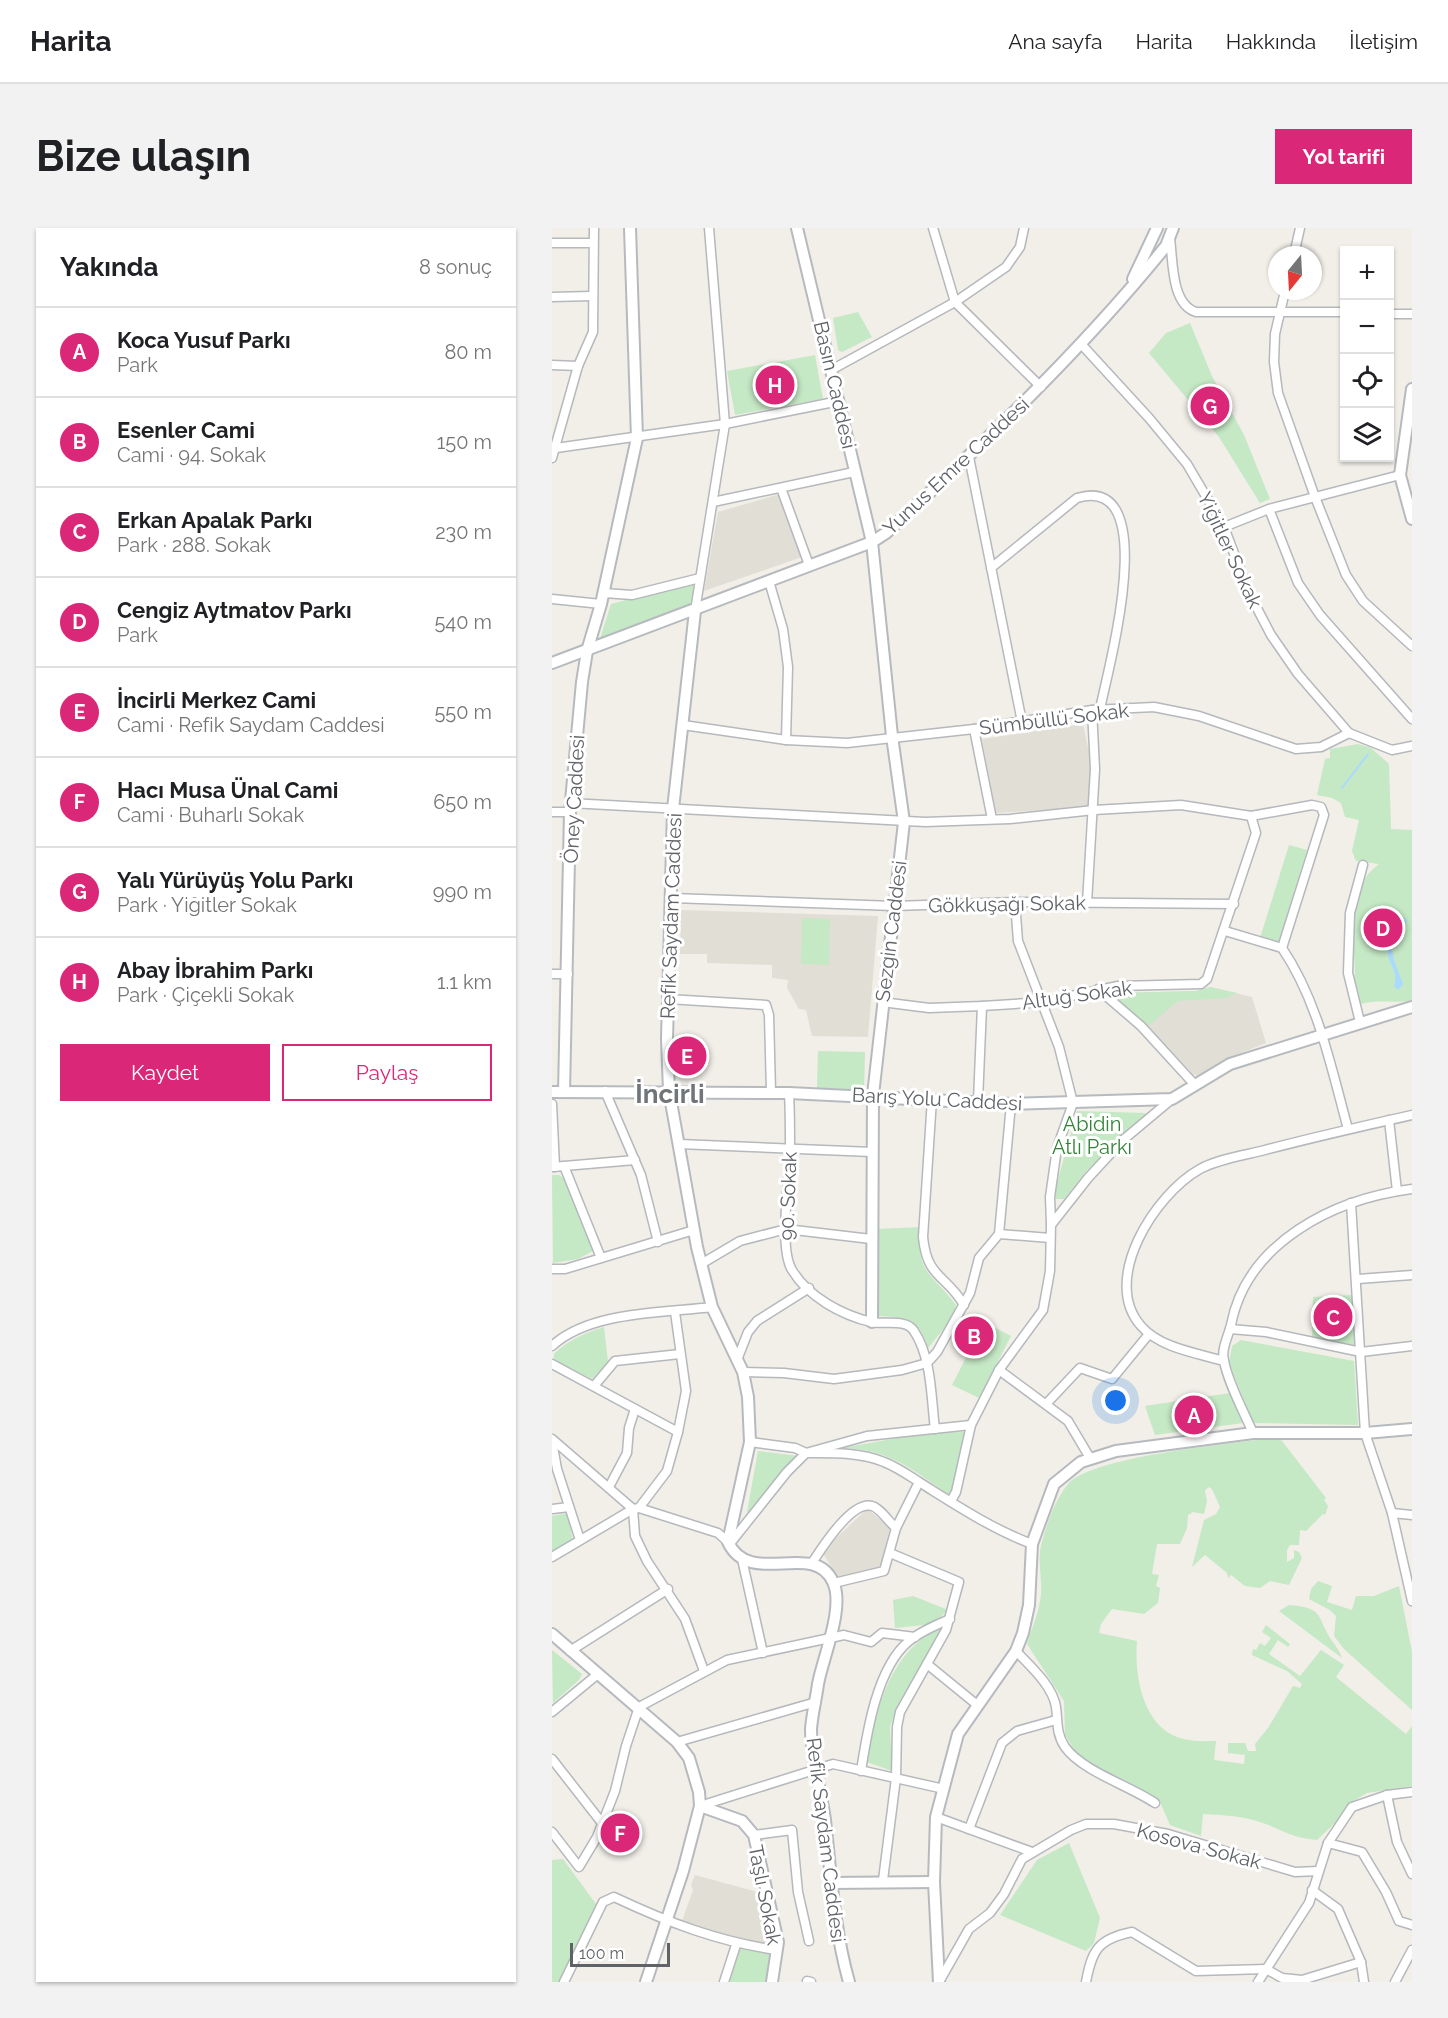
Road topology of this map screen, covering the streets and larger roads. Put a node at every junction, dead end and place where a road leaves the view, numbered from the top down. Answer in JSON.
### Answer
{"nodes":[{"id":1,"x":594,"y":228,"type":"edge"},
{"id":2,"x":630,"y":228,"type":"edge"},
{"id":3,"x":709,"y":228,"type":"edge"},
{"id":4,"x":797,"y":228,"type":"edge"},
{"id":5,"x":933,"y":228,"type":"edge"},
{"id":6,"x":1024,"y":228,"type":"edge"},
{"id":7,"x":1157,"y":228,"type":"edge"},
{"id":8,"x":1300,"y":228,"type":"edge"},
{"id":9,"x":1172,"y":231,"type":"edge"},
{"id":10,"x":552,"y":243,"type":"edge"},
{"id":11,"x":593,"y":243,"type":"junction"},
{"id":12,"x":1150,"y":244,"type":"junction"},
{"id":13,"x":1296,"y":246,"type":"edge"},
{"id":14,"x":1161,"y":252,"type":"junction"},
{"id":15,"x":1175,"y":277,"type":"junction"},
{"id":16,"x":592,"y":296,"type":"junction"},
{"id":17,"x":1125,"y":296,"type":"junction"},
{"id":18,"x":552,"y":297,"type":"edge"},
{"id":19,"x":1283,"y":300,"type":"edge"},
{"id":20,"x":955,"y":302,"type":"junction"},
{"id":21,"x":1340,"y":312,"type":"edge"},
{"id":22,"x":1279,"y":313,"type":"junction"},
{"id":23,"x":1394,"y":314,"type":"edge"},
{"id":24,"x":1412,"y":314,"type":"edge"},
{"id":25,"x":1082,"y":345,"type":"junction"},
{"id":26,"x":552,"y":365,"type":"edge"},
{"id":27,"x":579,"y":366,"type":"junction"},
{"id":28,"x":833,"y":369,"type":"junction"},
{"id":29,"x":1041,"y":387,"type":"junction"},
{"id":30,"x":1412,"y":389,"type":"edge"},
{"id":31,"x":839,"y":401,"type":"junction"},
{"id":32,"x":725,"y":424,"type":"junction"},
{"id":33,"x":637,"y":438,"type":"junction"},
{"id":34,"x":556,"y":448,"type":"junction"},
{"id":35,"x":969,"y":457,"type":"junction"},
{"id":36,"x":552,"y":458,"type":"edge"},
{"id":37,"x":854,"y":472,"type":"junction"},
{"id":38,"x":1400,"y":475,"type":"junction"},
{"id":39,"x":781,"y":488,"type":"junction"},
{"id":40,"x":1409,"y":496,"type":"edge"},
{"id":41,"x":1315,"y":497,"type":"junction"},
{"id":42,"x":713,"y":502,"type":"junction"},
{"id":43,"x":1269,"y":509,"type":"junction"},
{"id":44,"x":1412,"y":519,"type":"edge"},
{"id":45,"x":1224,"y":527,"type":"junction"},
{"id":46,"x":872,"y":542,"type":"junction"},
{"id":47,"x":809,"y":565,"type":"junction"},
{"id":48,"x":991,"y":568,"type":"junction"},
{"id":49,"x":700,"y":578,"type":"junction"},
{"id":50,"x":769,"y":581,"type":"junction"},
{"id":51,"x":552,"y":599,"type":"edge"},
{"id":52,"x":603,"y":599,"type":"junction"},
{"id":53,"x":695,"y":611,"type":"junction"},
{"id":54,"x":1412,"y":646,"type":"edge"},
{"id":55,"x":587,"y":651,"type":"junction"},
{"id":56,"x":552,"y":663,"type":"edge"},
{"id":57,"x":1096,"y":710,"type":"junction"},
{"id":58,"x":1412,"y":719,"type":"edge"},
{"id":59,"x":1022,"y":722,"type":"junction"},
{"id":60,"x":683,"y":724,"type":"junction"},
{"id":61,"x":974,"y":729,"type":"junction"},
{"id":62,"x":1349,"y":733,"type":"junction"},
{"id":63,"x":892,"y":736,"type":"junction"},
{"id":64,"x":786,"y":740,"type":"junction"},
{"id":65,"x":1412,"y":746,"type":"edge"},
{"id":66,"x":570,"y":808,"type":"junction"},
{"id":67,"x":673,"y":809,"type":"junction"},
{"id":68,"x":1094,"y":810,"type":"junction"},
{"id":69,"x":552,"y":812,"type":"edge"},
{"id":70,"x":1251,"y":816,"type":"junction"},
{"id":71,"x":992,"y":819,"type":"junction"},
{"id":72,"x":904,"y":822,"type":"junction"},
{"id":73,"x":1363,"y":865,"type":"dead end"},
{"id":74,"x":672,"y":898,"type":"junction"},
{"id":75,"x":1015,"y":902,"type":"junction"},
{"id":76,"x":1087,"y":903,"type":"junction"},
{"id":77,"x":1234,"y":904,"type":"junction"},
{"id":78,"x":894,"y":906,"type":"junction"},
{"id":79,"x":1225,"y":931,"type":"junction"},
{"id":80,"x":1282,"y":948,"type":"junction"},
{"id":81,"x":552,"y":974,"type":"edge"},
{"id":82,"x":568,"y":974,"type":"junction"},
{"id":83,"x":1098,"y":989,"type":"junction"},
{"id":84,"x":668,"y":999,"type":"junction"},
{"id":85,"x":882,"y":1002,"type":"junction"},
{"id":86,"x":1043,"y":1002,"type":"junction"},
{"id":87,"x":982,"y":1006,"type":"junction"},
{"id":88,"x":1412,"y":1006,"type":"edge"},
{"id":89,"x":1360,"y":1022,"type":"junction"},
{"id":90,"x":1321,"y":1034,"type":"junction"},
{"id":91,"x":1196,"y":1085,"type":"junction"},
{"id":92,"x":605,"y":1091,"type":"junction"},
{"id":93,"x":669,"y":1091,"type":"junction"},
{"id":94,"x":558,"y":1092,"type":"edge"},
{"id":95,"x":771,"y":1092,"type":"junction"},
{"id":96,"x":789,"y":1093,"type":"junction"},
{"id":97,"x":873,"y":1095,"type":"junction"},
{"id":98,"x":932,"y":1099,"type":"junction"},
{"id":99,"x":1172,"y":1099,"type":"junction"},
{"id":100,"x":978,"y":1101,"type":"junction"},
{"id":101,"x":1073,"y":1103,"type":"junction"},
{"id":102,"x":552,"y":1104,"type":"edge"},
{"id":103,"x":1011,"y":1104,"type":"junction"},
{"id":104,"x":1412,"y":1115,"type":"edge"},
{"id":105,"x":1389,"y":1120,"type":"junction"},
{"id":106,"x":1348,"y":1129,"type":"junction"},
{"id":107,"x":679,"y":1144,"type":"junction"},
{"id":108,"x":790,"y":1149,"type":"junction"},
{"id":109,"x":872,"y":1152,"type":"junction"},
{"id":110,"x":635,"y":1161,"type":"junction"},
{"id":111,"x":557,"y":1167,"type":"edge"},
{"id":112,"x":1412,"y":1189,"type":"edge"},
{"id":113,"x":1397,"y":1191,"type":"junction"},
{"id":114,"x":1352,"y":1203,"type":"junction"},
{"id":115,"x":1051,"y":1225,"type":"junction"},
{"id":116,"x":786,"y":1229,"type":"junction"},
{"id":117,"x":694,"y":1230,"type":"junction"},
{"id":118,"x":999,"y":1234,"type":"junction"},
{"id":119,"x":1050,"y":1238,"type":"junction"},
{"id":120,"x":871,"y":1239,"type":"junction"},
{"id":121,"x":658,"y":1242,"type":"junction"},
{"id":122,"x":601,"y":1258,"type":"junction"},
{"id":123,"x":701,"y":1264,"type":"junction"},
{"id":124,"x":552,"y":1269,"type":"edge"},
{"id":125,"x":1412,"y":1275,"type":"edge"},
{"id":126,"x":1358,"y":1279,"type":"junction"},
{"id":127,"x":809,"y":1288,"type":"junction"},
{"id":128,"x":964,"y":1305,"type":"junction"},
{"id":129,"x":712,"y":1307,"type":"junction"},
{"id":130,"x":675,"y":1312,"type":"junction"},
{"id":131,"x":872,"y":1322,"type":"junction"},
{"id":132,"x":1230,"y":1329,"type":"junction"},
{"id":133,"x":1149,"y":1334,"type":"junction"},
{"id":134,"x":552,"y":1346,"type":"edge"},
{"id":135,"x":1412,"y":1346,"type":"edge"},
{"id":136,"x":1360,"y":1352,"type":"junction"},
{"id":137,"x":680,"y":1354,"type":"junction"},
{"id":138,"x":737,"y":1359,"type":"junction"},
{"id":139,"x":1224,"y":1361,"type":"junction"},
{"id":140,"x":927,"y":1363,"type":"junction"},
{"id":141,"x":552,"y":1364,"type":"edge"},
{"id":142,"x":999,"y":1370,"type":"junction"},
{"id":143,"x":743,"y":1372,"type":"junction"},
{"id":144,"x":594,"y":1386,"type":"junction"},
{"id":145,"x":1047,"y":1403,"type":"junction"},
{"id":146,"x":635,"y":1409,"type":"junction"},
{"id":147,"x":971,"y":1425,"type":"junction"},
{"id":148,"x":935,"y":1429,"type":"junction"},
{"id":149,"x":1412,"y":1429,"type":"edge"},
{"id":150,"x":678,"y":1432,"type":"junction"},
{"id":151,"x":1253,"y":1433,"type":"junction"},
{"id":152,"x":1365,"y":1433,"type":"junction"},
{"id":153,"x":552,"y":1440,"type":"edge"},
{"id":154,"x":750,"y":1443,"type":"junction"},
{"id":155,"x":806,"y":1453,"type":"junction"},
{"id":156,"x":1090,"y":1458,"type":"junction"},
{"id":157,"x":919,"y":1482,"type":"junction"},
{"id":158,"x":609,"y":1487,"type":"junction"},
{"id":159,"x":951,"y":1501,"type":"junction"},
{"id":160,"x":569,"y":1507,"type":"junction"},
{"id":161,"x":636,"y":1508,"type":"junction"},
{"id":162,"x":552,"y":1509,"type":"edge"},
{"id":163,"x":1392,"y":1514,"type":"junction"},
{"id":164,"x":1412,"y":1515,"type":"edge"},
{"id":165,"x":896,"y":1528,"type":"junction"},
{"id":166,"x":580,"y":1540,"type":"junction"},
{"id":167,"x":728,"y":1542,"type":"junction"},
{"id":168,"x":1032,"y":1544,"type":"junction"},
{"id":169,"x":890,"y":1553,"type":"junction"},
{"id":170,"x":552,"y":1557,"type":"edge"},
{"id":171,"x":742,"y":1559,"type":"junction"},
{"id":172,"x":812,"y":1563,"type":"junction"},
{"id":173,"x":834,"y":1583,"type":"junction"},
{"id":174,"x":668,"y":1589,"type":"junction"},
{"id":175,"x":1412,"y":1601,"type":"edge"},
{"id":176,"x":950,"y":1619,"type":"junction"},
{"id":177,"x":552,"y":1634,"type":"edge"},
{"id":178,"x":915,"y":1637,"type":"junction"},
{"id":179,"x":830,"y":1639,"type":"junction"},
{"id":180,"x":570,"y":1651,"type":"junction"},
{"id":181,"x":1016,"y":1651,"type":"junction"},
{"id":182,"x":763,"y":1653,"type":"junction"},
{"id":183,"x":927,"y":1664,"type":"junction"},
{"id":184,"x":704,"y":1671,"type":"junction"},
{"id":185,"x":598,"y":1674,"type":"junction"},
{"id":186,"x":816,"y":1702,"type":"junction"},
{"id":187,"x":976,"y":1704,"type":"junction"},
{"id":188,"x":639,"y":1707,"type":"junction"},
{"id":189,"x":552,"y":1712,"type":"edge"},
{"id":190,"x":1056,"y":1720,"type":"junction"},
{"id":191,"x":677,"y":1742,"type":"junction"},
{"id":192,"x":552,"y":1759,"type":"edge"},
{"id":193,"x":816,"y":1767,"type":"junction"},
{"id":194,"x":861,"y":1770,"type":"junction"},
{"id":195,"x":896,"y":1778,"type":"junction"},
{"id":196,"x":944,"y":1789,"type":"junction"},
{"id":197,"x":1412,"y":1792,"type":"edge"},
{"id":198,"x":1387,"y":1795,"type":"junction"},
{"id":199,"x":1155,"y":1803,"type":"dead end"},
{"id":200,"x":700,"y":1806,"type":"junction"},
{"id":201,"x":936,"y":1817,"type":"junction"},
{"id":202,"x":602,"y":1823,"type":"junction"},
{"id":203,"x":969,"y":1829,"type":"junction"},
{"id":204,"x":552,"y":1832,"type":"edge"},
{"id":205,"x":754,"y":1835,"type":"junction"},
{"id":206,"x":1328,"y":1843,"type":"junction"},
{"id":207,"x":1032,"y":1852,"type":"junction"},
{"id":208,"x":1318,"y":1870,"type":"junction"},
{"id":209,"x":1412,"y":1874,"type":"edge"},
{"id":210,"x":883,"y":1880,"type":"junction"},
{"id":211,"x":934,"y":1882,"type":"junction"},
{"id":212,"x":832,"y":1883,"type":"junction"},
{"id":213,"x":1312,"y":1890,"type":"junction"},
{"id":214,"x":667,"y":1922,"type":"junction"},
{"id":215,"x":1412,"y":1925,"type":"edge"},
{"id":216,"x":809,"y":1941,"type":"dead end"},
{"id":217,"x":736,"y":1945,"type":"junction"},
{"id":218,"x":777,"y":1950,"type":"junction"},
{"id":219,"x":1412,"y":1950,"type":"edge"},
{"id":220,"x":1361,"y":1962,"type":"junction"},
{"id":221,"x":1266,"y":1969,"type":"junction"},
{"id":222,"x":564,"y":1982,"type":"edge"},
{"id":223,"x":646,"y":1982,"type":"edge"},
{"id":224,"x":724,"y":1982,"type":"edge"},
{"id":225,"x":772,"y":1982,"type":"edge"},
{"id":226,"x":849,"y":1982,"type":"edge"},
{"id":227,"x":939,"y":1982,"type":"edge"},
{"id":228,"x":1086,"y":1982,"type":"edge"},
{"id":229,"x":1258,"y":1982,"type":"edge"},
{"id":230,"x":1364,"y":1982,"type":"edge"},
{"id":231,"x":1395,"y":1982,"type":"edge"}],
"edges":[{"from":1,"to":11,"type":"street"},
{"from":2,"to":33,"type":"street"},
{"from":3,"to":32,"type":"street"},
{"from":4,"to":28,"type":"street","name":"Basın Caddesi"},
{"from":5,"to":20,"type":"street"},
{"from":6,"to":20,"type":"street"},
{"from":7,"to":12,"type":"street","name":"Yunus Emre Caddesi"},
{"from":8,"to":13,"type":"street"},
{"from":9,"to":14,"type":"street","name":"Yunus Emre Caddesi"},
{"from":9,"to":15,"type":"street"},
{"from":10,"to":11,"type":"street"},
{"from":11,"to":16,"type":"street"},
{"from":12,"to":14,"type":"street"},
{"from":12,"to":17,"type":"street","name":"Yunus Emre Caddesi"},
{"from":14,"to":15,"type":"street"},
{"from":14,"to":17,"type":"street","name":"Yunus Emre Caddesi"},
{"from":15,"to":22,"type":"street"},
{"from":16,"to":18,"type":"street"},
{"from":16,"to":27,"type":"street"},
{"from":17,"to":25,"type":"street","name":"Yunus Emre Caddesi"},
{"from":19,"to":22,"type":"street"},
{"from":20,"to":28,"type":"street"},
{"from":20,"to":29,"type":"street"},
{"from":21,"to":22,"type":"street"},
{"from":22,"to":41,"type":"street"},
{"from":23,"to":24,"type":"street"},
{"from":25,"to":29,"type":"street","name":"Yunus Emre Caddesi"},
{"from":25,"to":45,"type":"street","name":"Yiğitler Sokak"},
{"from":26,"to":27,"type":"street"},
{"from":27,"to":34,"type":"street"},
{"from":28,"to":31,"type":"street","name":"Basın Caddesi"},
{"from":29,"to":35,"type":"street","name":"Yunus Emre Caddesi"},
{"from":30,"to":38,"type":"street"},
{"from":31,"to":32,"type":"street"},
{"from":31,"to":37,"type":"street","name":"Basın Caddesi"},
{"from":32,"to":33,"type":"street"},
{"from":32,"to":42,"type":"street"},
{"from":33,"to":34,"type":"street"},
{"from":33,"to":52,"type":"street"},
{"from":34,"to":36,"type":"street"},
{"from":35,"to":46,"type":"street","name":"Yunus Emre Caddesi"},
{"from":35,"to":48,"type":"street"},
{"from":37,"to":39,"type":"street"},
{"from":37,"to":46,"type":"street","name":"Basın Caddesi"},
{"from":38,"to":40,"type":"street"},
{"from":38,"to":41,"type":"street"},
{"from":39,"to":42,"type":"street"},
{"from":39,"to":47,"type":"street"},
{"from":40,"to":44,"type":"street"},
{"from":41,"to":43,"type":"street"},
{"from":41,"to":54,"type":"street"},
{"from":42,"to":49,"type":"street"},
{"from":43,"to":45,"type":"street"},
{"from":43,"to":58,"type":"street"},
{"from":45,"to":62,"type":"street","name":"Yiğitler Sokak"},
{"from":46,"to":47,"type":"street","name":"Yunus Emre Caddesi"},
{"from":46,"to":63,"type":"street","name":"Sezgin Caddesi"},
{"from":47,"to":50,"type":"street","name":"Yunus Emre Caddesi"},
{"from":48,"to":57,"type":"street"},
{"from":48,"to":59,"type":"street"},
{"from":49,"to":52,"type":"street"},
{"from":49,"to":53,"type":"street"},
{"from":50,"to":53,"type":"street","name":"Yunus Emre Caddesi"},
{"from":50,"to":64,"type":"street"},
{"from":51,"to":52,"type":"street"},
{"from":52,"to":55,"type":"street"},
{"from":53,"to":55,"type":"street","name":"Yunus Emre Caddesi"},
{"from":53,"to":60,"type":"street","name":"Refik Saydam Caddesi"},
{"from":55,"to":56,"type":"street","name":"Yunus Emre Caddesi"},
{"from":55,"to":66,"type":"street","name":"Öney Caddesi"},
{"from":57,"to":59,"type":"street","name":"Sümbüllü Sokak"},
{"from":57,"to":62,"type":"street","name":"Sümbüllü Sokak"},
{"from":57,"to":68,"type":"street"},
{"from":59,"to":61,"type":"street","name":"Sümbüllü Sokak"},
{"from":60,"to":64,"type":"street","name":"Sümbüllü Sokak"},
{"from":60,"to":67,"type":"street","name":"Refik Saydam Caddesi"},
{"from":61,"to":63,"type":"street","name":"Sümbüllü Sokak"},
{"from":61,"to":71,"type":"street"},
{"from":62,"to":65,"type":"street"},
{"from":63,"to":64,"type":"street","name":"Sümbüllü Sokak"},
{"from":63,"to":72,"type":"street","name":"Sezgin Caddesi"},
{"from":66,"to":67,"type":"street"},
{"from":66,"to":69,"type":"street"},
{"from":66,"to":82,"type":"street","name":"Öney Caddesi"},
{"from":67,"to":72,"type":"street"},
{"from":67,"to":74,"type":"street","name":"Refik Saydam Caddesi"},
{"from":68,"to":70,"type":"street"},
{"from":68,"to":71,"type":"street"},
{"from":68,"to":76,"type":"street"},
{"from":70,"to":77,"type":"street","name":"Altuğ Sokak"},
{"from":70,"to":80,"type":"street"},
{"from":71,"to":72,"type":"street"},
{"from":72,"to":78,"type":"street","name":"Sezgin Caddesi"},
{"from":73,"to":89,"type":"street"},
{"from":74,"to":78,"type":"street","name":"Gökkuşağı Sokak"},
{"from":74,"to":84,"type":"street","name":"Refik Saydam Caddesi"},
{"from":75,"to":76,"type":"street","name":"Gökkuşağı Sokak"},
{"from":75,"to":78,"type":"street","name":"Gökkuşağı Sokak"},
{"from":75,"to":86,"type":"street"},
{"from":76,"to":77,"type":"street","name":"Gökkuşağı Sokak"},
{"from":77,"to":79,"type":"street","name":"Altuğ Sokak"},
{"from":78,"to":85,"type":"street","name":"Sezgin Caddesi"},
{"from":79,"to":80,"type":"street"},
{"from":79,"to":83,"type":"street","name":"Altuğ Sokak"},
{"from":80,"to":90,"type":"street"},
{"from":81,"to":82,"type":"street"},
{"from":82,"to":94,"type":"street","name":"Öney Caddesi"},
{"from":83,"to":86,"type":"street","name":"Altuğ Sokak"},
{"from":83,"to":91,"type":"street"},
{"from":84,"to":93,"type":"street","name":"Refik Saydam Caddesi"},
{"from":84,"to":95,"type":"street"},
{"from":85,"to":87,"type":"street","name":"Altuğ Sokak"},
{"from":85,"to":97,"type":"street","name":"Sezgin Caddesi"},
{"from":86,"to":87,"type":"street","name":"Altuğ Sokak"},
{"from":86,"to":101,"type":"street"},
{"from":87,"to":100,"type":"street"},
{"from":88,"to":89,"type":"street","name":"Barış Yolu Caddesi"},
{"from":89,"to":90,"type":"street","name":"Barış Yolu Caddesi"},
{"from":90,"to":91,"type":"street","name":"Barış Yolu Caddesi"},
{"from":90,"to":106,"type":"street"},
{"from":91,"to":99,"type":"street","name":"Barış Yolu Caddesi"},
{"from":92,"to":93,"type":"street","name":"Barış Yolu Caddesi"},
{"from":92,"to":94,"type":"street","name":"Barış Yolu Caddesi"},
{"from":92,"to":110,"type":"street"},
{"from":93,"to":95,"type":"street","name":"Barış Yolu Caddesi"},
{"from":93,"to":107,"type":"street","name":"Refik Saydam Caddesi"},
{"from":95,"to":96,"type":"street","name":"Barış Yolu Caddesi"},
{"from":96,"to":97,"type":"street","name":"Barış Yolu Caddesi"},
{"from":96,"to":108,"type":"street","name":"90. Sokak"},
{"from":97,"to":98,"type":"street","name":"Barış Yolu Caddesi"},
{"from":97,"to":109,"type":"street","name":"Sezgin Caddesi"},
{"from":98,"to":100,"type":"street","name":"Barış Yolu Caddesi"},
{"from":98,"to":128,"type":"street"},
{"from":99,"to":101,"type":"street","name":"Barış Yolu Caddesi"},
{"from":99,"to":115,"type":"street"},
{"from":100,"to":103,"type":"street","name":"Barış Yolu Caddesi"},
{"from":101,"to":103,"type":"street","name":"Barış Yolu Caddesi"},
{"from":101,"to":115,"type":"street"},
{"from":102,"to":111,"type":"street"},
{"from":103,"to":118,"type":"street"},
{"from":104,"to":105,"type":"street"},
{"from":105,"to":106,"type":"street"},
{"from":105,"to":113,"type":"street"},
{"from":106,"to":133,"type":"street"},
{"from":107,"to":108,"type":"street"},
{"from":107,"to":117,"type":"street","name":"Refik Saydam Caddesi"},
{"from":108,"to":109,"type":"street"},
{"from":108,"to":116,"type":"street","name":"90. Sokak"},
{"from":109,"to":120,"type":"street","name":"Sezgin Caddesi"},
{"from":110,"to":111,"type":"street"},
{"from":110,"to":121,"type":"street"},
{"from":111,"to":122,"type":"street"},
{"from":112,"to":113,"type":"street"},
{"from":113,"to":114,"type":"street"},
{"from":114,"to":126,"type":"street"},
{"from":114,"to":132,"type":"street"},
{"from":115,"to":119,"type":"street"},
{"from":116,"to":120,"type":"street"},
{"from":116,"to":123,"type":"street"},
{"from":116,"to":127,"type":"street","name":"90. Sokak"},
{"from":117,"to":121,"type":"street"},
{"from":117,"to":123,"type":"street","name":"Refik Saydam Caddesi"},
{"from":118,"to":119,"type":"street"},
{"from":118,"to":128,"type":"street"},
{"from":119,"to":142,"type":"street"},
{"from":120,"to":131,"type":"street","name":"Sezgin Caddesi"},
{"from":121,"to":122,"type":"street"},
{"from":122,"to":124,"type":"street"},
{"from":123,"to":129,"type":"street","name":"Refik Saydam Caddesi"},
{"from":125,"to":126,"type":"street"},
{"from":126,"to":136,"type":"street"},
{"from":127,"to":131,"type":"street","name":"90. Sokak"},
{"from":127,"to":138,"type":"street"},
{"from":128,"to":140,"type":"street"},
{"from":129,"to":130,"type":"street"},
{"from":129,"to":138,"type":"street","name":"Refik Saydam Caddesi"},
{"from":130,"to":134,"type":"street"},
{"from":130,"to":137,"type":"street"},
{"from":131,"to":140,"type":"street","name":"90. Sokak"},
{"from":132,"to":136,"type":"street"},
{"from":132,"to":139,"type":"street"},
{"from":133,"to":139,"type":"street"},
{"from":133,"to":145,"type":"street"},
{"from":135,"to":136,"type":"street"},
{"from":136,"to":152,"type":"street"},
{"from":137,"to":144,"type":"street"},
{"from":137,"to":150,"type":"street"},
{"from":138,"to":143,"type":"street","name":"Refik Saydam Caddesi"},
{"from":139,"to":151,"type":"street"},
{"from":140,"to":143,"type":"street"},
{"from":140,"to":148,"type":"street","name":"90. Sokak"},
{"from":141,"to":144,"type":"street"},
{"from":142,"to":145,"type":"street"},
{"from":142,"to":147,"type":"street"},
{"from":143,"to":154,"type":"street","name":"Refik Saydam Caddesi"},
{"from":144,"to":146,"type":"street"},
{"from":145,"to":156,"type":"street"},
{"from":146,"to":150,"type":"street"},
{"from":146,"to":158,"type":"street"},
{"from":147,"to":148,"type":"street"},
{"from":147,"to":159,"type":"street"},
{"from":148,"to":155,"type":"street"},
{"from":149,"to":152,"type":"street"},
{"from":150,"to":161,"type":"street"},
{"from":151,"to":152,"type":"street"},
{"from":151,"to":156,"type":"street"},
{"from":152,"to":163,"type":"street"},
{"from":153,"to":158,"type":"street"},
{"from":153,"to":160,"type":"street"},
{"from":154,"to":155,"type":"street"},
{"from":154,"to":167,"type":"street","name":"Refik Saydam Caddesi"},
{"from":155,"to":157,"type":"street"},
{"from":155,"to":167,"type":"street"},
{"from":156,"to":168,"type":"street"},
{"from":157,"to":159,"type":"street"},
{"from":157,"to":165,"type":"street"},
{"from":158,"to":161,"type":"street"},
{"from":159,"to":168,"type":"street"},
{"from":160,"to":162,"type":"street"},
{"from":160,"to":166,"type":"street"},
{"from":161,"to":166,"type":"street"},
{"from":161,"to":167,"type":"street"},
{"from":161,"to":174,"type":"street"},
{"from":163,"to":164,"type":"street"},
{"from":163,"to":175,"type":"street"},
{"from":165,"to":169,"type":"street"},
{"from":165,"to":172,"type":"street"},
{"from":166,"to":170,"type":"street"},
{"from":167,"to":171,"type":"street"},
{"from":168,"to":181,"type":"street"},
{"from":169,"to":173,"type":"street"},
{"from":169,"to":176,"type":"street"},
{"from":171,"to":172,"type":"street"},
{"from":171,"to":182,"type":"street"},
{"from":172,"to":173,"type":"street"},
{"from":173,"to":179,"type":"street","name":"Refik Saydam Caddesi"},
{"from":174,"to":180,"type":"street"},
{"from":174,"to":184,"type":"street"},
{"from":176,"to":178,"type":"street"},
{"from":176,"to":183,"type":"street"},
{"from":177,"to":180,"type":"street"},
{"from":178,"to":179,"type":"street"},
{"from":178,"to":194,"type":"street"},
{"from":179,"to":182,"type":"street"},
{"from":179,"to":186,"type":"street","name":"Refik Saydam Caddesi"},
{"from":180,"to":185,"type":"street"},
{"from":181,"to":187,"type":"street"},
{"from":181,"to":190,"type":"street"},
{"from":182,"to":184,"type":"street"},
{"from":183,"to":187,"type":"street"},
{"from":183,"to":195,"type":"street"},
{"from":184,"to":188,"type":"street"},
{"from":185,"to":188,"type":"street"},
{"from":185,"to":189,"type":"street"},
{"from":186,"to":191,"type":"street"},
{"from":186,"to":193,"type":"street","name":"Refik Saydam Caddesi"},
{"from":187,"to":196,"type":"street"},
{"from":188,"to":191,"type":"street"},
{"from":188,"to":202,"type":"street"},
{"from":190,"to":199,"type":"street"},
{"from":190,"to":203,"type":"street"},
{"from":191,"to":200,"type":"street"},
{"from":192,"to":202,"type":"street"},
{"from":193,"to":194,"type":"street"},
{"from":193,"to":200,"type":"street"},
{"from":193,"to":212,"type":"street","name":"Refik Saydam Caddesi"},
{"from":194,"to":195,"type":"street"},
{"from":195,"to":196,"type":"street"},
{"from":195,"to":210,"type":"street"},
{"from":196,"to":201,"type":"street"},
{"from":197,"to":198,"type":"street"},
{"from":198,"to":206,"type":"street"},
{"from":198,"to":209,"type":"street"},
{"from":200,"to":205,"type":"street","name":"Taşlı Sokak"},
{"from":200,"to":214,"type":"street"},
{"from":201,"to":203,"type":"street"},
{"from":201,"to":211,"type":"street"},
{"from":202,"to":204,"type":"street"},
{"from":203,"to":207,"type":"street"},
{"from":205,"to":216,"type":"street"},
{"from":205,"to":218,"type":"street","name":"Taşlı Sokak"},
{"from":206,"to":208,"type":"street"},
{"from":206,"to":215,"type":"street"},
{"from":207,"to":208,"type":"street","name":"Kosova Sokak"},
{"from":207,"to":227,"type":"street","name":"Kosova Sokak"},
{"from":208,"to":213,"type":"street"},
{"from":210,"to":211,"type":"street"},
{"from":210,"to":212,"type":"street"},
{"from":211,"to":227,"type":"street"},
{"from":212,"to":226,"type":"street","name":"Refik Saydam Caddesi"},
{"from":213,"to":220,"type":"street"},
{"from":213,"to":221,"type":"street"},
{"from":214,"to":217,"type":"street"},
{"from":214,"to":222,"type":"street"},
{"from":214,"to":223,"type":"street"},
{"from":217,"to":218,"type":"street"},
{"from":217,"to":224,"type":"street"},
{"from":218,"to":225,"type":"street","name":"Taşlı Sokak"},
{"from":219,"to":231,"type":"street"},
{"from":220,"to":221,"type":"street"},
{"from":220,"to":230,"type":"street"},
{"from":221,"to":228,"type":"street"},
{"from":221,"to":229,"type":"street"}]}
